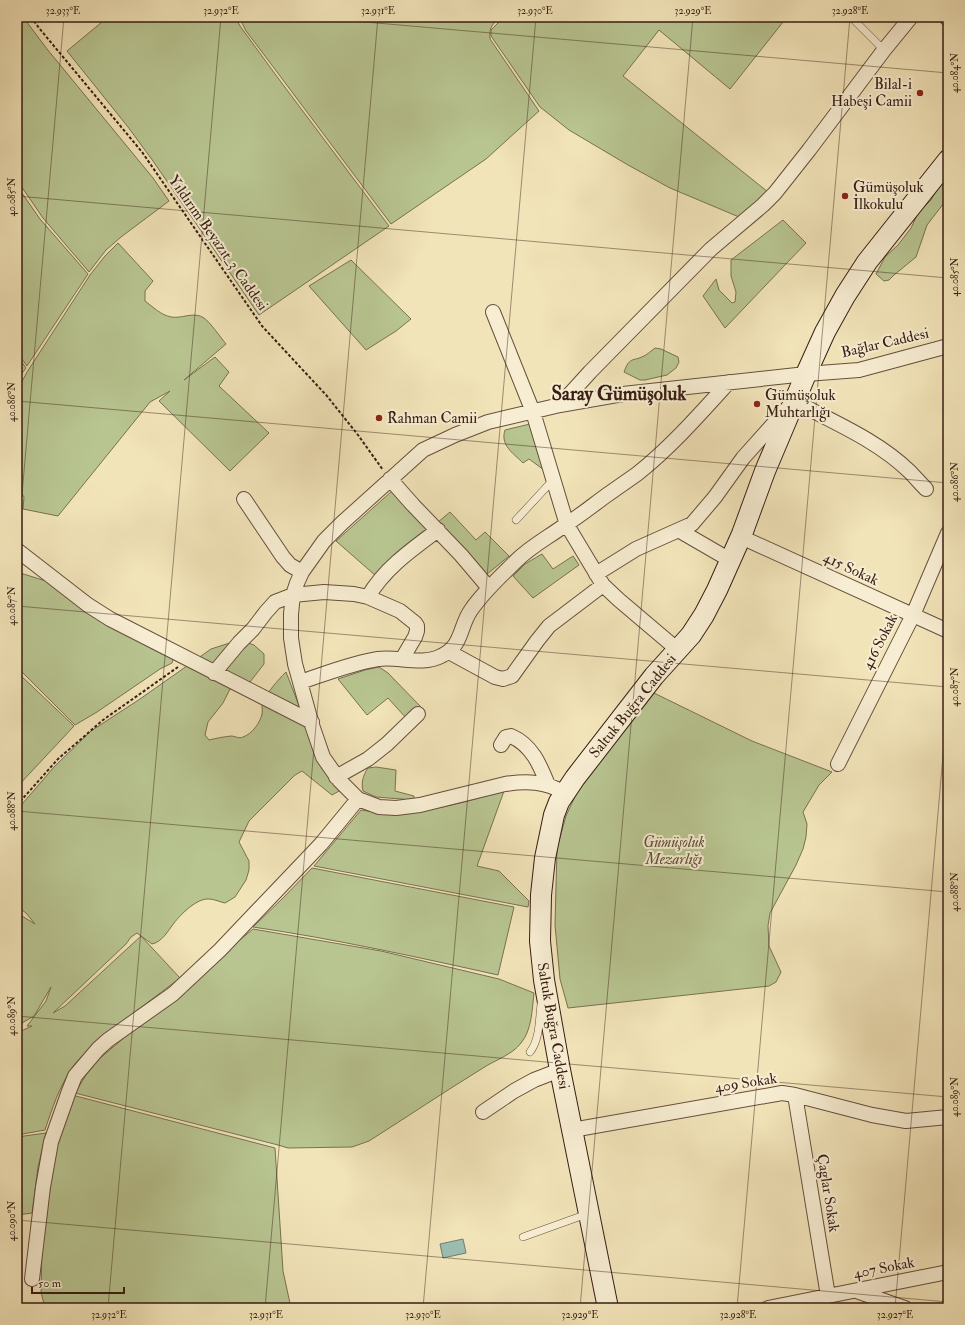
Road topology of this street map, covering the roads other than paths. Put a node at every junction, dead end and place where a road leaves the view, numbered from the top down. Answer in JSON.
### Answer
{"nodes":[{"id":1,"x":851,"y":17,"type":"edge"},
{"id":2,"x":911,"y":17,"type":"edge"},
{"id":3,"x":946,"y":17,"type":"edge"},
{"id":4,"x":948,"y":19,"type":"edge"},
{"id":5,"x":884,"y":50,"type":"junction"},
{"id":6,"x":948,"y":160,"type":"edge"},
{"id":7,"x":493,"y":312,"type":"dead end"},
{"id":8,"x":948,"y":346,"type":"edge"},
{"id":9,"x":806,"y":374,"type":"junction"},
{"id":10,"x":729,"y":382,"type":"junction"},
{"id":11,"x":794,"y":401,"type":"junction"},
{"id":12,"x":560,"y":405,"type":"junction"},
{"id":13,"x":533,"y":412,"type":"junction"},
{"id":14,"x":390,"y":479,"type":"junction"},
{"id":15,"x":553,"y":480,"type":"junction"},
{"id":16,"x":926,"y":489,"type":"dead end"},
{"id":17,"x":244,"y":499,"type":"dead end"},
{"id":18,"x":516,"y":520,"type":"dead end"},
{"id":19,"x":567,"y":525,"type":"junction"},
{"id":20,"x":438,"y":530,"type":"junction"},
{"id":21,"x":680,"y":531,"type":"junction"},
{"id":22,"x":948,"y":533,"type":"edge"},
{"id":23,"x":741,"y":537,"type":"junction"},
{"id":24,"x":17,"y":550,"type":"edge"},
{"id":25,"x":730,"y":560,"type":"junction"},
{"id":26,"x":302,"y":572,"type":"junction"},
{"id":27,"x":599,"y":580,"type":"junction"},
{"id":28,"x":488,"y":588,"type":"junction"},
{"id":29,"x":293,"y":595,"type":"junction"},
{"id":30,"x":368,"y":597,"type":"junction"},
{"id":31,"x":913,"y":615,"type":"junction"},
{"id":32,"x":948,"y":631,"type":"edge"},
{"id":33,"x":678,"y":650,"type":"junction"},
{"id":34,"x":449,"y":652,"type":"junction"},
{"id":35,"x":402,"y":659,"type":"junction"},
{"id":36,"x":214,"y":673,"type":"junction"},
{"id":37,"x":300,"y":682,"type":"junction"},
{"id":38,"x":418,"y":714,"type":"dead end"},
{"id":39,"x":312,"y":722,"type":"junction"},
{"id":40,"x":501,"y":745,"type":"dead end"},
{"id":41,"x":838,"y":764,"type":"dead end"},
{"id":42,"x":336,"y":777,"type":"junction"},
{"id":43,"x":556,"y":789,"type":"junction"},
{"id":44,"x":358,"y":799,"type":"junction"},
{"id":45,"x":544,"y":980,"type":"junction"},
{"id":46,"x":530,"y":1052,"type":"dead end"},
{"id":47,"x":560,"y":1070,"type":"junction"},
{"id":48,"x":795,"y":1095,"type":"junction"},
{"id":49,"x":483,"y":1112,"type":"dead end"},
{"id":50,"x":948,"y":1117,"type":"edge"},
{"id":51,"x":572,"y":1130,"type":"junction"},
{"id":52,"x":589,"y":1213,"type":"junction"},
{"id":53,"x":523,"y":1237,"type":"dead end"},
{"id":54,"x":948,"y":1272,"type":"edge"},
{"id":55,"x":32,"y":1279,"type":"dead end"},
{"id":56,"x":855,"y":1291,"type":"junction"},
{"id":57,"x":828,"y":1296,"type":"junction"},
{"id":58,"x":608,"y":1308,"type":"edge"},
{"id":59,"x":768,"y":1308,"type":"edge"},
{"id":60,"x":905,"y":1308,"type":"edge"}],
"edges":[{"from":1,"to":5,"type":"lane"},
{"from":2,"to":5,"type":"street"},
{"from":3,"to":4,"type":"street"},
{"from":5,"to":12,"type":"street"},
{"from":6,"to":9,"type":"street","name":"Saltuk Buğra Caddesi"},
{"from":7,"to":13,"type":"street"},
{"from":8,"to":9,"type":"street","name":"Bağlar Caddesi"},
{"from":9,"to":10,"type":"street","name":"Bağlar Caddesi"},
{"from":9,"to":11,"type":"street","name":"Saltuk Buğra Caddesi"},
{"from":10,"to":12,"type":"street","name":"Bağlar Caddesi"},
{"from":10,"to":19,"type":"street"},
{"from":11,"to":16,"type":"street"},
{"from":11,"to":21,"type":"street"},
{"from":11,"to":23,"type":"street","name":"Saltuk Buğra Caddesi"},
{"from":12,"to":13,"type":"street","name":"Bağlar Caddesi"},
{"from":13,"to":14,"type":"street","name":"Bağlar Caddesi"},
{"from":13,"to":15,"type":"street"},
{"from":14,"to":20,"type":"street"},
{"from":14,"to":26,"type":"street","name":"Bağlar Caddesi"},
{"from":15,"to":18,"type":"lane"},
{"from":15,"to":19,"type":"street"},
{"from":17,"to":26,"type":"street"},
{"from":19,"to":27,"type":"street"},
{"from":19,"to":28,"type":"street"},
{"from":20,"to":28,"type":"street"},
{"from":20,"to":30,"type":"street"},
{"from":21,"to":25,"type":"street"},
{"from":21,"to":27,"type":"street"},
{"from":22,"to":31,"type":"street","name":"416 Sokak"},
{"from":23,"to":25,"type":"street","name":"Saltuk Buğra Caddesi"},
{"from":23,"to":31,"type":"street","name":"415 Sokak"},
{"from":24,"to":36,"type":"street"},
{"from":25,"to":33,"type":"street","name":"Saltuk Buğra Caddesi"},
{"from":26,"to":29,"type":"street","name":"Bağlar Caddesi"},
{"from":27,"to":33,"type":"street"},
{"from":27,"to":34,"type":"street"},
{"from":28,"to":34,"type":"street"},
{"from":29,"to":30,"type":"street"},
{"from":29,"to":36,"type":"street"},
{"from":29,"to":37,"type":"street","name":"Bağlar Caddesi"},
{"from":30,"to":35,"type":"street"},
{"from":31,"to":32,"type":"street","name":"415 Sokak"},
{"from":31,"to":41,"type":"street","name":"416 Sokak"},
{"from":33,"to":43,"type":"street","name":"Saltuk Buğra Caddesi"},
{"from":34,"to":35,"type":"street"},
{"from":35,"to":37,"type":"street"},
{"from":36,"to":39,"type":"street"},
{"from":37,"to":39,"type":"street","name":"Bağlar Caddesi"},
{"from":38,"to":42,"type":"street"},
{"from":39,"to":42,"type":"street","name":"Bağlar Caddesi"},
{"from":40,"to":43,"type":"street"},
{"from":42,"to":44,"type":"street","name":"Bağlar Caddesi"},
{"from":43,"to":44,"type":"street"},
{"from":43,"to":45,"type":"street","name":"Saltuk Buğra Caddesi"},
{"from":44,"to":55,"type":"street"},
{"from":45,"to":46,"type":"lane"},
{"from":45,"to":47,"type":"street","name":"Saltuk Buğra Caddesi"},
{"from":47,"to":49,"type":"street"},
{"from":47,"to":51,"type":"street","name":"Saltuk Buğra Caddesi"},
{"from":48,"to":50,"type":"street","name":"409 Sokak"},
{"from":48,"to":51,"type":"street","name":"409 Sokak"},
{"from":48,"to":57,"type":"street","name":"Çaglar Sokak"},
{"from":51,"to":52,"type":"street","name":"Saltuk Buğra Caddesi"},
{"from":52,"to":53,"type":"lane"},
{"from":52,"to":58,"type":"street","name":"Saltuk Buğra Caddesi"},
{"from":54,"to":56,"type":"street","name":"407 Sokak"},
{"from":56,"to":57,"type":"street","name":"407 Sokak"},
{"from":56,"to":60,"type":"street"},
{"from":57,"to":59,"type":"street","name":"407 Sokak"}]}
